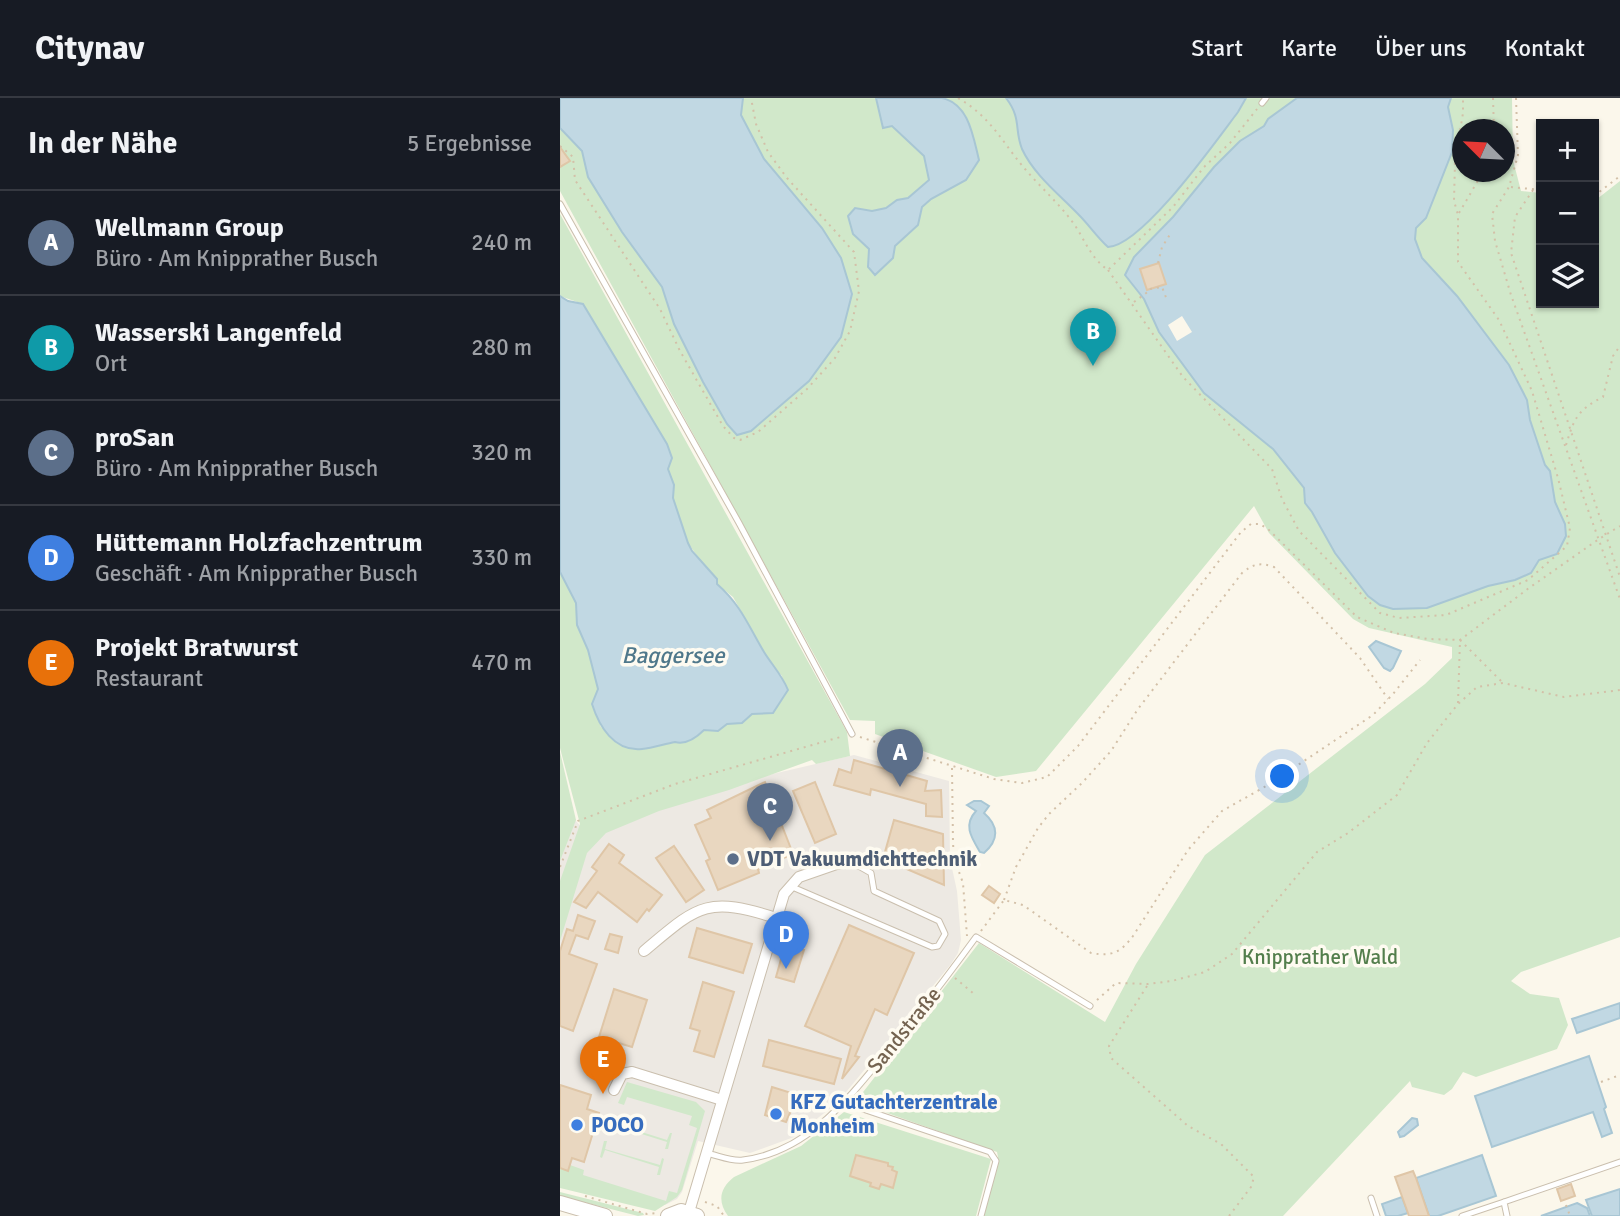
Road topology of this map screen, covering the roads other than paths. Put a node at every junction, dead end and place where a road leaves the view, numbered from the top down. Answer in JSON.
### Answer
{"nodes":[{"id":1,"x":560,"y":204,"type":"edge"},
{"id":2,"x":852,"y":734,"type":"road end"},
{"id":3,"x":848,"y":860,"type":"joint"},
{"id":4,"x":790,"y":886,"type":"junction"},
{"id":5,"x":776,"y":918,"type":"junction"},
{"id":6,"x":643,"y":951,"type":"dead end"},
{"id":7,"x":1090,"y":1006,"type":"road end"},
{"id":8,"x":614,"y":1090,"type":"dead end"},
{"id":9,"x":722,"y":1100,"type":"junction"},
{"id":10,"x":845,"y":1103,"type":"junction"},
{"id":11,"x":706,"y":1153,"type":"junction"},
{"id":12,"x":1620,"y":1161,"type":"edge"},
{"id":13,"x":1371,"y":1198,"type":"dead end"},
{"id":14,"x":1504,"y":1202,"type":"junction"},
{"id":15,"x":560,"y":1203,"type":"edge"},
{"id":16,"x":693,"y":1209,"type":"edge"},
{"id":17,"x":666,"y":1213,"type":"edge"},
{"id":18,"x":605,"y":1216,"type":"edge"},
{"id":19,"x":981,"y":1216,"type":"edge"},
{"id":20,"x":1377,"y":1216,"type":"edge"},
{"id":21,"x":1462,"y":1216,"type":"edge"},
{"id":22,"x":1507,"y":1216,"type":"edge"}],
"edges":[{"from":1,"to":2,"type":"lane"},
{"from":3,"to":4,"type":"street"},
{"from":3,"to":4,"type":"lane"},
{"from":4,"to":5,"type":"street"},
{"from":5,"to":6,"type":"street"},
{"from":5,"to":9,"type":"street"},
{"from":7,"to":10,"type":"lane","name":"Sandstraße"},
{"from":8,"to":9,"type":"street"},
{"from":9,"to":11,"type":"street"},
{"from":10,"to":11,"type":"lane","name":"Sandstraße"},
{"from":10,"to":19,"type":"lane"},
{"from":11,"to":16,"type":"street"},
{"from":12,"to":14,"type":"lane"},
{"from":13,"to":20,"type":"lane"},
{"from":14,"to":21,"type":"lane"},
{"from":14,"to":22,"type":"lane"},
{"from":15,"to":18,"type":"street"},
{"from":16,"to":17,"type":"street"}]}
